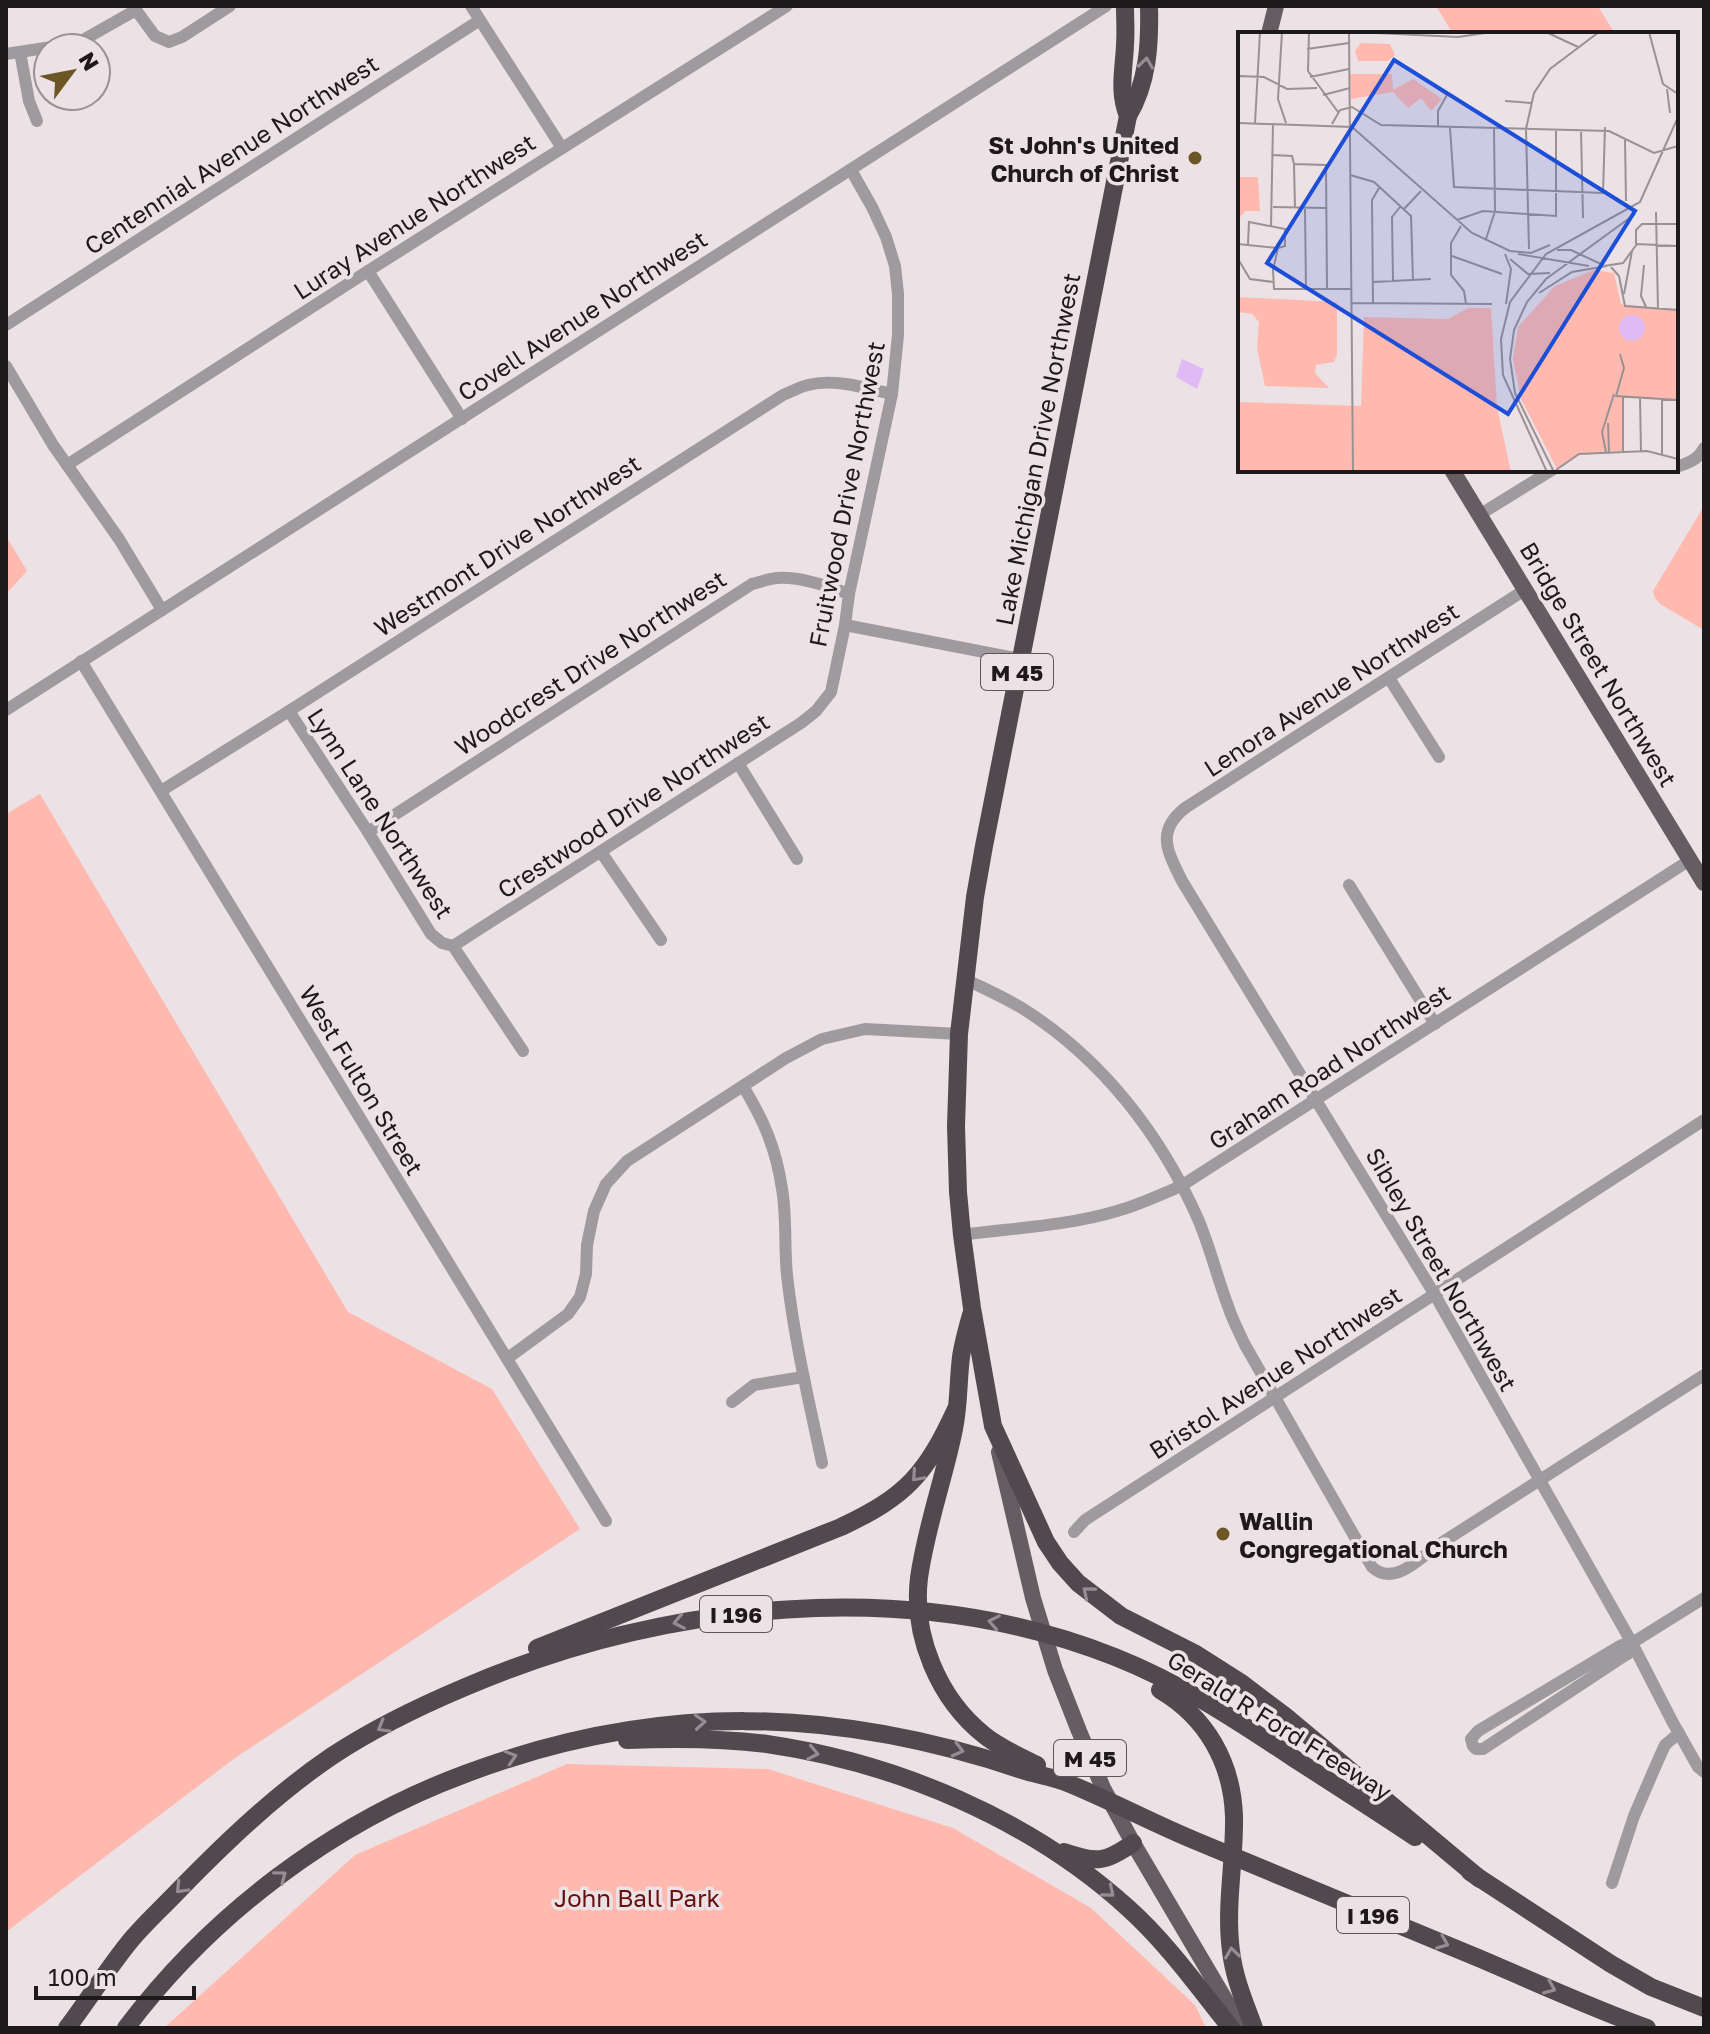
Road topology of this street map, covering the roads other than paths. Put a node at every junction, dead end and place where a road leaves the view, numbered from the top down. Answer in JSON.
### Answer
{"nodes":[{"id":1,"x":230,"y":6,"type":"edge"},
{"id":2,"x":471,"y":6,"type":"edge"},
{"id":3,"x":787,"y":6,"type":"edge"},
{"id":4,"x":1106,"y":6,"type":"edge"},
{"id":5,"x":1125,"y":6,"type":"edge"},
{"id":6,"x":1149,"y":6,"type":"edge"},
{"id":7,"x":1276,"y":6,"type":"edge"},
{"id":8,"x":135,"y":8,"type":"edge"},
{"id":9,"x":480,"y":20,"type":"junction"},
{"id":10,"x":1270,"y":32,"type":"edge"},
{"id":11,"x":20,"y":52,"type":"junction"},
{"id":12,"x":6,"y":54,"type":"edge"},
{"id":13,"x":1128,"y":116,"type":"junction"},
{"id":14,"x":37,"y":121,"type":"dead end"},
{"id":15,"x":562,"y":148,"type":"junction"},
{"id":16,"x":851,"y":170,"type":"junction"},
{"id":17,"x":368,"y":271,"type":"junction"},
{"id":18,"x":6,"y":325,"type":"edge"},
{"id":19,"x":6,"y":366,"type":"edge"},
{"id":20,"x":892,"y":394,"type":"junction"},
{"id":21,"x":462,"y":419,"type":"junction"},
{"id":22,"x":1704,"y":448,"type":"edge"},
{"id":23,"x":67,"y":465,"type":"junction"},
{"id":24,"x":1678,"y":466,"type":"edge"},
{"id":25,"x":1453,"y":472,"type":"edge"},
{"id":26,"x":1549,"y":472,"type":"edge"},
{"id":27,"x":1479,"y":515,"type":"junction"},
{"id":28,"x":1526,"y":589,"type":"junction"},
{"id":29,"x":849,"y":594,"type":"junction"},
{"id":30,"x":162,"y":610,"type":"junction"},
{"id":31,"x":845,"y":625,"type":"junction"},
{"id":32,"x":1020,"y":659,"type":"junction"},
{"id":33,"x":81,"y":661,"type":"junction"},
{"id":34,"x":1389,"y":678,"type":"junction"},
{"id":35,"x":831,"y":692,"type":"joint"},
{"id":36,"x":6,"y":710,"type":"edge"},
{"id":37,"x":289,"y":711,"type":"junction"},
{"id":38,"x":1439,"y":757,"type":"dead end"},
{"id":39,"x":738,"y":763,"type":"junction"},
{"id":40,"x":161,"y":791,"type":"junction"},
{"id":41,"x":368,"y":832,"type":"junction"},
{"id":42,"x":1167,"y":832,"type":"joint"},
{"id":43,"x":601,"y":852,"type":"junction"},
{"id":44,"x":797,"y":859,"type":"dead end"},
{"id":45,"x":1690,"y":860,"type":"junction"},
{"id":46,"x":1704,"y":883,"type":"edge"},
{"id":47,"x":1349,"y":885,"type":"dead end"},
{"id":48,"x":661,"y":940,"type":"dead end"},
{"id":49,"x":453,"y":946,"type":"junction"},
{"id":50,"x":965,"y":979,"type":"junction"},
{"id":51,"x":1435,"y":1024,"type":"junction"},
{"id":52,"x":959,"y":1034,"type":"junction"},
{"id":53,"x":523,"y":1051,"type":"dead end"},
{"id":54,"x":743,"y":1086,"type":"junction"},
{"id":55,"x":1317,"y":1100,"type":"junction"},
{"id":56,"x":1704,"y":1120,"type":"edge"},
{"id":57,"x":1181,"y":1186,"type":"junction"},
{"id":58,"x":962,"y":1235,"type":"junction"},
{"id":59,"x":1435,"y":1295,"type":"junction"},
{"id":60,"x":972,"y":1308,"type":"junction"},
{"id":61,"x":508,"y":1358,"type":"junction"},
{"id":62,"x":1704,"y":1375,"type":"edge"},
{"id":63,"x":803,"y":1377,"type":"junction"},
{"id":64,"x":1274,"y":1398,"type":"junction"},
{"id":65,"x":732,"y":1402,"type":"dead end"},
{"id":66,"x":956,"y":1409,"type":"junction"},
{"id":67,"x":993,"y":1426,"type":"junction"},
{"id":68,"x":822,"y":1463,"type":"dead end"},
{"id":69,"x":1539,"y":1482,"type":"junction"},
{"id":70,"x":606,"y":1521,"type":"dead end"},
{"id":71,"x":1074,"y":1532,"type":"dead end"},
{"id":72,"x":1704,"y":1598,"type":"edge"},
{"id":73,"x":1632,"y":1643,"type":"junction"},
{"id":74,"x":1075,"y":1644,"type":"junction"},
{"id":75,"x":430,"y":1702,"type":"junction"},
{"id":76,"x":1679,"y":1733,"type":"junction"},
{"id":77,"x":568,"y":1742,"type":"junction"},
{"id":78,"x":1473,"y":1746,"type":"dead end"},
{"id":79,"x":1704,"y":1772,"type":"edge"},
{"id":80,"x":1066,"y":1783,"type":"junction"},
{"id":81,"x":1133,"y":1843,"type":"junction"},
{"id":82,"x":1046,"y":1846,"type":"junction"},
{"id":83,"x":1480,"y":1879,"type":"junction"},
{"id":84,"x":1612,"y":1883,"type":"dead end"},
{"id":85,"x":1704,"y":2008,"type":"edge"},
{"id":86,"x":67,"y":2028,"type":"edge"},
{"id":87,"x":126,"y":2028,"type":"edge"},
{"id":88,"x":1231,"y":2028,"type":"edge"},
{"id":89,"x":1242,"y":2028,"type":"edge"},
{"id":90,"x":1254,"y":2028,"type":"edge"},
{"id":91,"x":1647,"y":2028,"type":"edge"}],
"edges":[{"from":1,"to":8,"type":"street"},
{"from":2,"to":9,"type":"street"},
{"from":3,"to":15,"type":"street","name":"Luray Avenue Northwest"},
{"from":4,"to":16,"type":"street","name":"Covell Avenue Northwest"},
{"from":5,"to":13,"type":"highway","name":"Lake Michigan Drive Northwest","number":"M 45"},
{"from":13,"to":6,"type":"highway","name":"Lake Michigan Drive Northwest","number":"M 45","one_way":true},
{"from":7,"to":10,"type":"main road"},
{"from":8,"to":11,"type":"street"},
{"from":9,"to":15,"type":"street"},
{"from":9,"to":18,"type":"street","name":"Centennial Avenue Northwest"},
{"from":11,"to":12,"type":"street"},
{"from":11,"to":14,"type":"street"},
{"from":13,"to":32,"type":"highway","name":"Lake Michigan Drive Northwest","number":"M 45"},
{"from":15,"to":17,"type":"street","name":"Luray Avenue Northwest"},
{"from":16,"to":20,"type":"street","name":"Fruitwood Drive Northwest"},
{"from":16,"to":21,"type":"street","name":"Covell Avenue Northwest"},
{"from":17,"to":21,"type":"street"},
{"from":17,"to":23,"type":"street","name":"Luray Avenue Northwest"},
{"from":19,"to":23,"type":"street"},
{"from":20,"to":29,"type":"street","name":"Fruitwood Drive Northwest"},
{"from":20,"to":37,"type":"street","name":"Westmont Drive Northwest"},
{"from":21,"to":30,"type":"street","name":"Covell Avenue Northwest"},
{"from":22,"to":24,"type":"street"},
{"from":23,"to":30,"type":"street"},
{"from":25,"to":27,"type":"main road","name":"Bridge Street Northwest"},
{"from":26,"to":27,"type":"street"},
{"from":27,"to":28,"type":"main road","name":"Bridge Street Northwest"},
{"from":28,"to":34,"type":"street","name":"Lenora Avenue Northwest"},
{"from":28,"to":45,"type":"main road","name":"Bridge Street Northwest"},
{"from":29,"to":31,"type":"street","name":"Fruitwood Drive Northwest"},
{"from":29,"to":41,"type":"street","name":"Woodcrest Drive Northwest"},
{"from":30,"to":33,"type":"street","name":"Covell Avenue Northwest"},
{"from":31,"to":32,"type":"street"},
{"from":31,"to":35,"type":"street","name":"Fruitwood Drive Northwest"},
{"from":32,"to":50,"type":"highway","name":"Lake Michigan Drive Northwest","number":"M 45"},
{"from":33,"to":36,"type":"street","name":"Covell Avenue Northwest"},
{"from":33,"to":40,"type":"street","name":"West Fulton Street"},
{"from":34,"to":38,"type":"street"},
{"from":34,"to":42,"type":"street","name":"Lenora Avenue Northwest"},
{"from":35,"to":39,"type":"street","name":"Crestwood Drive Northwest"},
{"from":37,"to":40,"type":"street","name":"Westmont Drive Northwest"},
{"from":37,"to":41,"type":"street","name":"Lynn Lane Northwest"},
{"from":39,"to":43,"type":"street","name":"Crestwood Drive Northwest"},
{"from":39,"to":44,"type":"street"},
{"from":40,"to":61,"type":"street","name":"West Fulton Street"},
{"from":41,"to":49,"type":"street","name":"Lynn Lane Northwest"},
{"from":42,"to":55,"type":"street","name":"Sibley Street Northwest"},
{"from":43,"to":48,"type":"street"},
{"from":43,"to":49,"type":"street","name":"Crestwood Drive Northwest"},
{"from":45,"to":46,"type":"main road","name":"Bridge Street Northwest"},
{"from":45,"to":51,"type":"street","name":"Graham Road Northwest"},
{"from":47,"to":51,"type":"street"},
{"from":49,"to":53,"type":"street","name":"Lynn Lane Northwest"},
{"from":50,"to":52,"type":"highway","name":"Lake Michigan Drive Northwest","number":"M 45"},
{"from":50,"to":57,"type":"street"},
{"from":51,"to":55,"type":"street","name":"Graham Road Northwest"},
{"from":52,"to":54,"type":"street"},
{"from":52,"to":58,"type":"highway","name":"Lake Michigan Drive Northwest","number":"M 45"},
{"from":54,"to":61,"type":"street"},
{"from":54,"to":63,"type":"street"},
{"from":55,"to":57,"type":"street","name":"Graham Road Northwest"},
{"from":55,"to":59,"type":"street","name":"Sibley Street Northwest"},
{"from":56,"to":59,"type":"street","name":"Bristol Avenue Northwest"},
{"from":57,"to":58,"type":"street","name":"Graham Road Northwest"},
{"from":57,"to":64,"type":"street"},
{"from":58,"to":60,"type":"highway","name":"Lake Michigan Drive Northwest","number":"M 45"},
{"from":59,"to":64,"type":"street","name":"Bristol Avenue Northwest"},
{"from":59,"to":69,"type":"street","name":"Sibley Street Northwest"},
{"from":60,"to":66,"type":"highway"},
{"from":60,"to":67,"type":"highway","name":"Lake Michigan Drive Northwest","number":"M 45"},
{"from":61,"to":70,"type":"street","name":"West Fulton Street"},
{"from":62,"to":69,"type":"street"},
{"from":63,"to":65,"type":"street"},
{"from":63,"to":68,"type":"street"},
{"from":64,"to":69,"type":"street"},
{"from":64,"to":71,"type":"street","name":"Bristol Avenue Northwest"},
{"from":66,"to":75,"type":"highway","one_way":true},
{"from":66,"to":80,"type":"highway"},
{"from":67,"to":81,"type":"main road","name":"Lake Michigan Drive Northwest","number":"M 45"},
{"from":83,"to":67,"type":"highway","one_way":true},
{"from":69,"to":73,"type":"street","name":"Sibley Street Northwest"},
{"from":72,"to":73,"type":"street"},
{"from":73,"to":76,"type":"street","name":"Sibley Street Northwest"},
{"from":73,"to":78,"type":"street"},
{"from":74,"to":75,"type":"highway","name":"Gerald R Ford Freeway","number":"I 196","one_way":true},
{"from":74,"to":83,"type":"highway","name":"Gerald R Ford Freeway","number":"I 196"},
{"from":90,"to":74,"type":"highway","one_way":true},
{"from":75,"to":86,"type":"highway","name":"Gerald R Ford Freeway","number":"I 196","one_way":true},
{"from":76,"to":79,"type":"street","name":"Sibley Street Northwest"},
{"from":76,"to":84,"type":"street"},
{"from":77,"to":80,"type":"highway","number":"I 196","one_way":true},
{"from":77,"to":82,"type":"highway","one_way":true},
{"from":87,"to":77,"type":"highway","number":"I 196","one_way":true},
{"from":80,"to":91,"type":"highway","number":"I 196","one_way":true},
{"from":81,"to":82,"type":"highway"},
{"from":81,"to":89,"type":"main road","name":"Lake Michigan Drive Northwest"},
{"from":82,"to":88,"type":"highway","one_way":true},
{"from":83,"to":85,"type":"highway","name":"Gerald R Ford Freeway","number":"I 196"}]}
